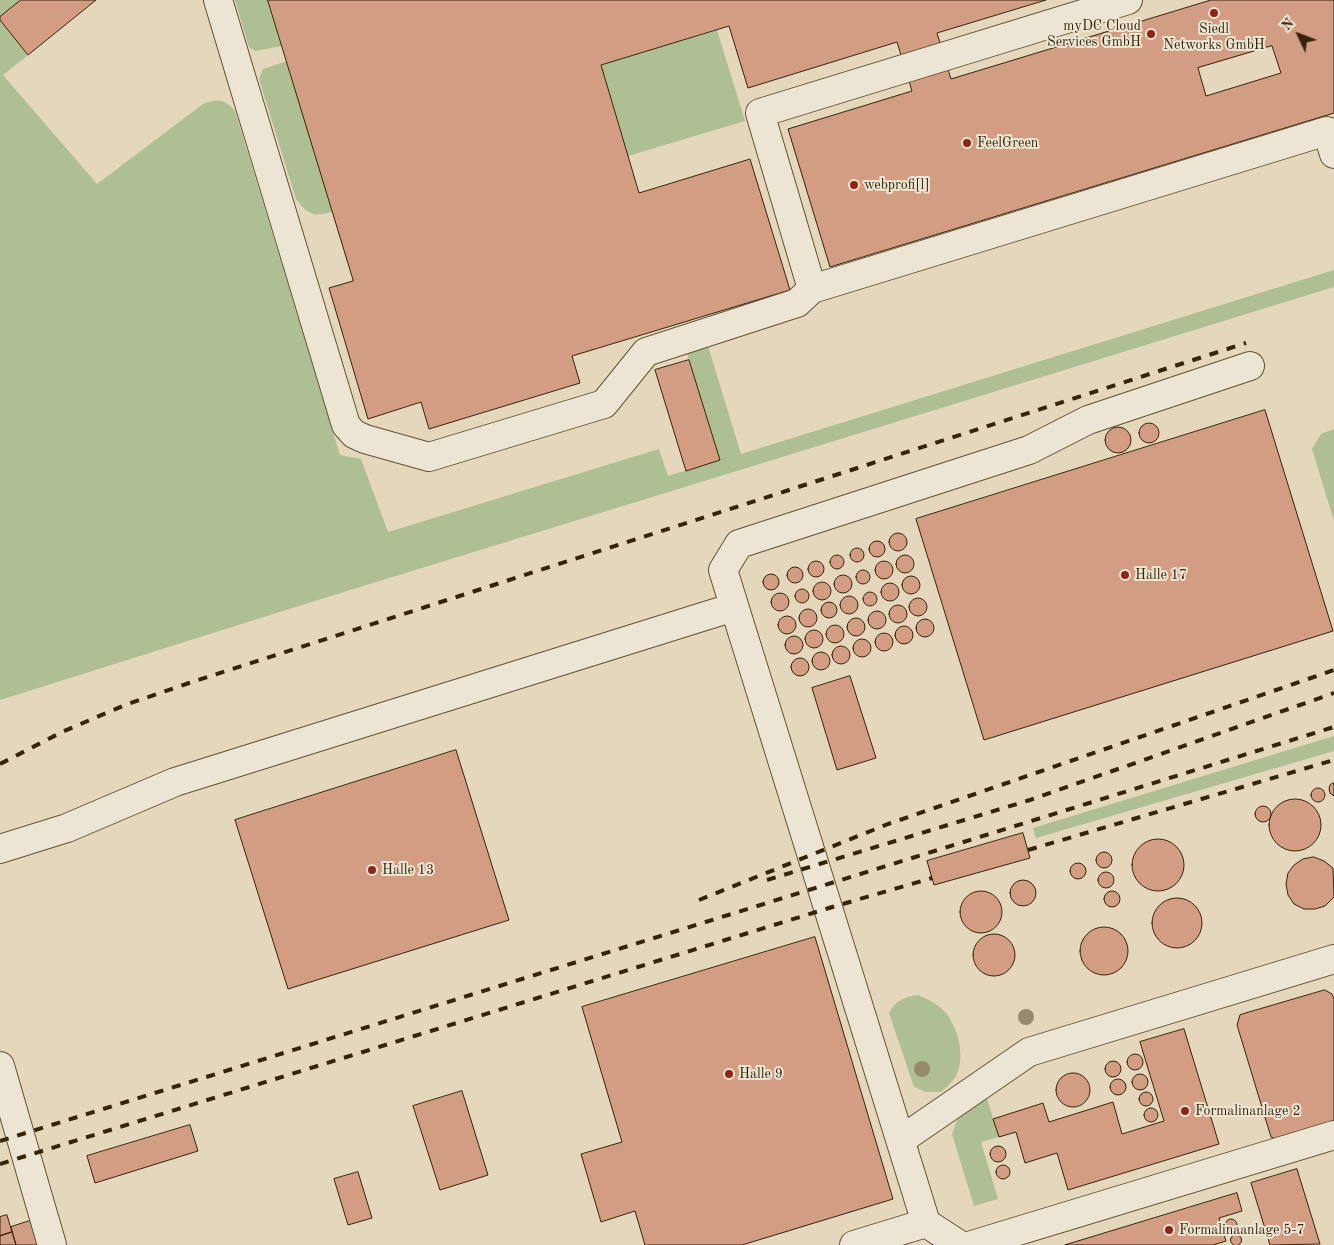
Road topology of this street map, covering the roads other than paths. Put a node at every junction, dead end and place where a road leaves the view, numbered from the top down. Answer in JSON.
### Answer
{"nodes":[{"id":1,"x":218,"y":0,"type":"edge"},
{"id":2,"x":1128,"y":0,"type":"edge"},
{"id":3,"x":1334,"y":154,"type":"edge"},
{"id":4,"x":812,"y":289,"type":"junction"},
{"id":5,"x":1250,"y":366,"type":"dead end"},
{"id":6,"x":734,"y":606,"type":"junction"},
{"id":7,"x":0,"y":849,"type":"edge"},
{"id":8,"x":1334,"y":959,"type":"edge"},
{"id":9,"x":0,"y":1066,"type":"edge"},
{"id":10,"x":1334,"y":1135,"type":"edge"},
{"id":11,"x":901,"y":1140,"type":"junction"},
{"id":12,"x":926,"y":1223,"type":"junction"},
{"id":13,"x":52,"y":1245,"type":"edge"},
{"id":14,"x":854,"y":1245,"type":"edge"},
{"id":15,"x":960,"y":1245,"type":"edge"},
{"id":16,"x":972,"y":1245,"type":"edge"}],
"edges":[{"from":1,"to":4,"type":"lane"},
{"from":2,"to":4,"type":"lane"},
{"from":3,"to":4,"type":"lane"},
{"from":5,"to":6,"type":"lane"},
{"from":6,"to":7,"type":"lane"},
{"from":6,"to":11,"type":"lane"},
{"from":8,"to":11,"type":"lane"},
{"from":9,"to":13,"type":"lane"},
{"from":10,"to":16,"type":"lane"},
{"from":11,"to":12,"type":"lane"},
{"from":12,"to":14,"type":"lane"},
{"from":12,"to":15,"type":"lane"}]}
